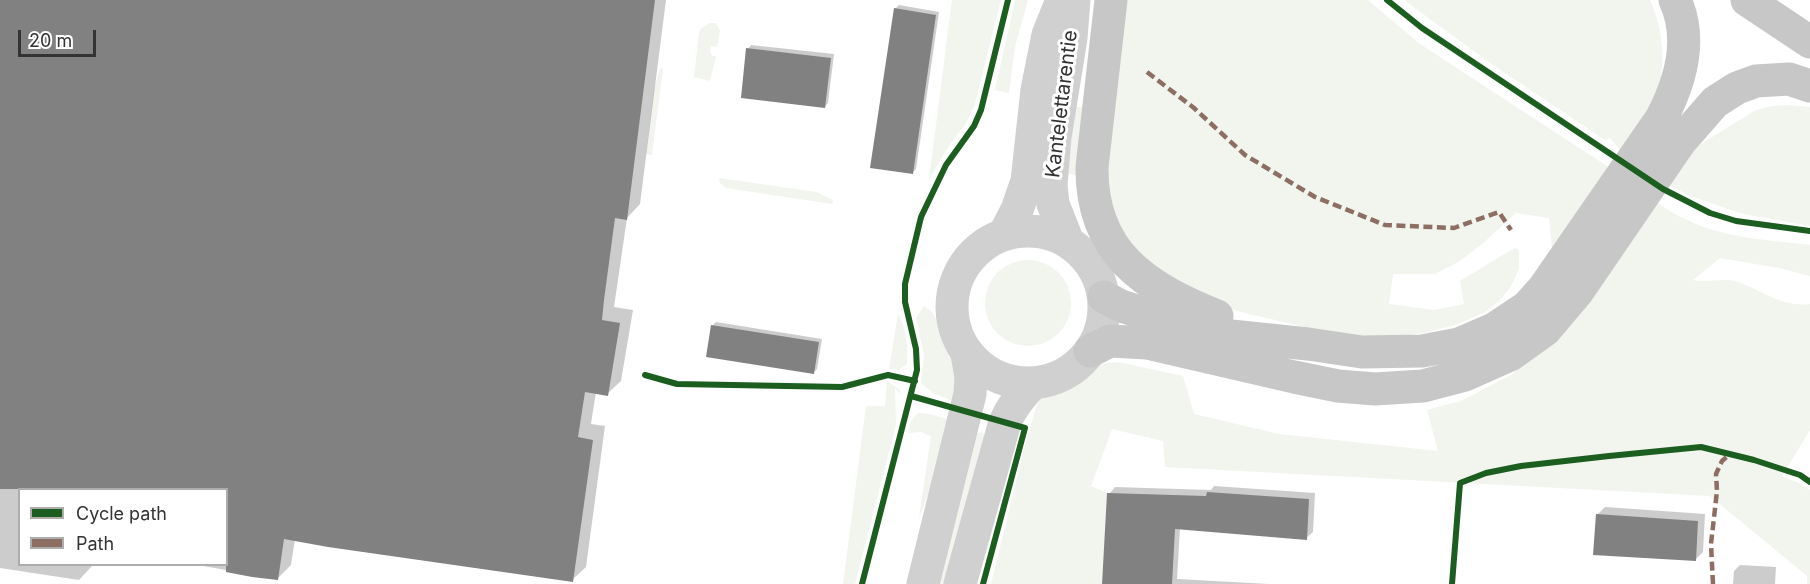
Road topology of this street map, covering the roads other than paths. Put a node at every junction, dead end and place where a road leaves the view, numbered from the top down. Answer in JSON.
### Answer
{"nodes":[{"id":1,"x":1062,"y":0,"type":"edge"},
{"id":2,"x":1074,"y":0,"type":"edge"},
{"id":3,"x":1111,"y":0,"type":"edge"},
{"id":4,"x":1675,"y":0,"type":"edge"},
{"id":5,"x":1747,"y":0,"type":"edge"},
{"id":6,"x":1810,"y":42,"type":"edge"},
{"id":7,"x":1810,"y":86,"type":"edge"},
{"id":8,"x":1005,"y":234,"type":"junction"},
{"id":9,"x":1068,"y":242,"type":"junction"},
{"id":10,"x":1104,"y":297,"type":"junction"},
{"id":11,"x":1308,"y":344,"type":"junction"},
{"id":12,"x":1090,"y":351,"type":"junction"},
{"id":13,"x":967,"y":354,"type":"junction"},
{"id":14,"x":1033,"y":383,"type":"junction"},
{"id":15,"x":923,"y":584,"type":"edge"},
{"id":16,"x":960,"y":584,"type":"edge"}],
"edges":[{"from":1,"to":8,"type":"main road","name":"Kantelettarentie"},
{"from":2,"to":9,"type":"main road","name":"Kantelettarentie"},
{"from":3,"to":11,"type":"highway"},
{"from":4,"to":11,"type":"highway"},
{"from":5,"to":6,"type":"highway"},
{"from":7,"to":12,"type":"highway"},
{"from":8,"to":9,"type":"main road"},
{"from":8,"to":13,"type":"main road"},
{"from":9,"to":10,"type":"main road"},
{"from":10,"to":11,"type":"highway"},
{"from":10,"to":12,"type":"main road"},
{"from":12,"to":14,"type":"main road"},
{"from":13,"to":14,"type":"main road"},
{"from":13,"to":15,"type":"main road"},
{"from":14,"to":16,"type":"main road"}]}
